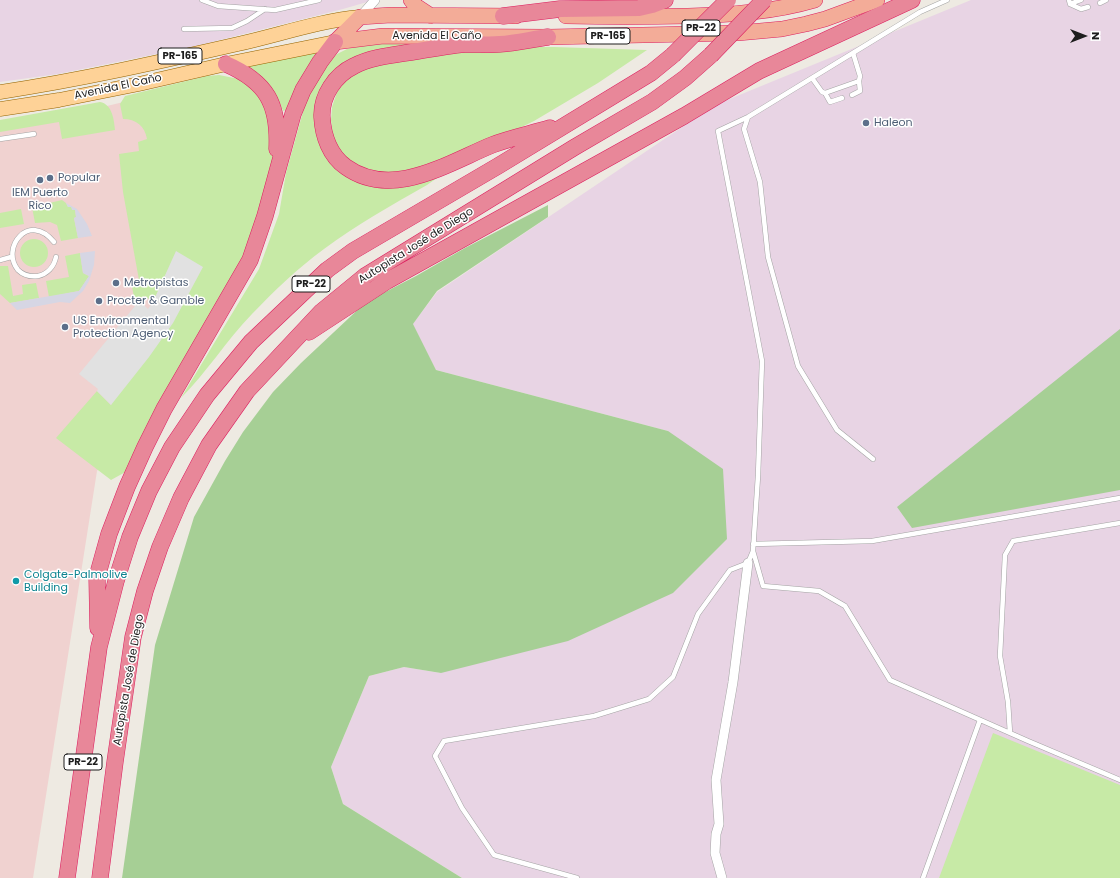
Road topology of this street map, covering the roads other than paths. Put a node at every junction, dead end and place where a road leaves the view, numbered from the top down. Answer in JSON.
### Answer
{"nodes":[{"id":1,"x":202,"y":0,"type":"edge"},
{"id":2,"x":320,"y":0,"type":"edge"},
{"id":3,"x":375,"y":0,"type":"edge"},
{"id":4,"x":411,"y":0,"type":"edge"},
{"id":5,"x":665,"y":0,"type":"edge"},
{"id":6,"x":728,"y":0,"type":"edge"},
{"id":7,"x":764,"y":0,"type":"edge"},
{"id":8,"x":815,"y":0,"type":"edge"},
{"id":9,"x":877,"y":0,"type":"edge"},
{"id":10,"x":912,"y":0,"type":"edge"},
{"id":11,"x":947,"y":0,"type":"edge"},
{"id":12,"x":1081,"y":0,"type":"edge"},
{"id":13,"x":1106,"y":0,"type":"edge"},
{"id":14,"x":1070,"y":2,"type":"edge"},
{"id":15,"x":1100,"y":3,"type":"dead end"},
{"id":16,"x":1088,"y":7,"type":"dead end"},
{"id":17,"x":265,"y":9,"type":"junction"},
{"id":18,"x":431,"y":16,"type":"junction"},
{"id":19,"x":503,"y":16,"type":"junction"},
{"id":20,"x":360,"y":17,"type":"junction"},
{"id":21,"x":184,"y":29,"type":"dead end"},
{"id":22,"x":548,"y":37,"type":"junction"},
{"id":23,"x":335,"y":42,"type":"junction"},
{"id":24,"x":853,"y":53,"type":"junction"},
{"id":25,"x":226,"y":64,"type":"junction"},
{"id":26,"x":812,"y":78,"type":"junction"},
{"id":27,"x":859,"y":81,"type":"junction"},
{"id":28,"x":0,"y":92,"type":"edge"},
{"id":29,"x":825,"y":93,"type":"junction"},
{"id":30,"x":852,"y":95,"type":"dead end"},
{"id":31,"x":842,"y":98,"type":"dead end"},
{"id":32,"x":0,"y":109,"type":"edge"},
{"id":33,"x":748,"y":117,"type":"junction"},
{"id":34,"x":568,"y":122,"type":"junction"},
{"id":35,"x":34,"y":134,"type":"dead end"},
{"id":36,"x":0,"y":139,"type":"edge"},
{"id":37,"x":277,"y":172,"type":"junction"},
{"id":38,"x":54,"y":242,"type":"dead end"},
{"id":39,"x":11,"y":257,"type":"junction"},
{"id":40,"x":56,"y":257,"type":"dead end"},
{"id":41,"x":0,"y":260,"type":"edge"},
{"id":42,"x":294,"y":342,"type":"junction"},
{"id":43,"x":873,"y":459,"type":"dead end"},
{"id":44,"x":1120,"y":498,"type":"edge"},
{"id":45,"x":1120,"y":523,"type":"edge"},
{"id":46,"x":754,"y":544,"type":"junction"},
{"id":47,"x":753,"y":551,"type":"junction"},
{"id":48,"x":748,"y":563,"type":"junction"},
{"id":49,"x":99,"y":647,"type":"junction"},
{"id":50,"x":980,"y":720,"type":"junction"},
{"id":51,"x":1010,"y":733,"type":"junction"},
{"id":52,"x":1120,"y":780,"type":"edge"},
{"id":53,"x":67,"y":878,"type":"edge"},
{"id":54,"x":100,"y":878,"type":"edge"},
{"id":55,"x":577,"y":878,"type":"edge"},
{"id":56,"x":722,"y":878,"type":"edge"},
{"id":57,"x":923,"y":878,"type":"edge"}],
"edges":[{"from":1,"to":17,"type":"lane"},
{"from":2,"to":17,"type":"lane"},
{"from":3,"to":20,"type":"street"},
{"from":4,"to":18,"type":"highway"},
{"from":5,"to":19,"type":"highway"},
{"from":6,"to":34,"type":"highway","number":"PR-22","bridge":true},
{"from":7,"to":42,"type":"highway","name":"Autopista José de Diego","number":"PR-22","bridge":true},
{"from":8,"to":19,"type":"highway","name":"Avenida El Caño","number":"PR-165"},
{"from":9,"to":22,"type":"highway","name":"Avenida El Caño","number":"PR-165"},
{"from":10,"to":42,"type":"highway"},
{"from":11,"to":24,"type":"lane"},
{"from":12,"to":14,"type":"lane"},
{"from":13,"to":15,"type":"lane"},
{"from":14,"to":16,"type":"lane"},
{"from":17,"to":21,"type":"lane"},
{"from":18,"to":19,"type":"highway","name":"Avenida El Caño","number":"PR-165"},
{"from":18,"to":20,"type":"highway","name":"Avenida El Caño","number":"PR-165"},
{"from":20,"to":23,"type":"highway"},
{"from":20,"to":28,"type":"main road","name":"Avenida El Caño","number":"PR-165"},
{"from":22,"to":23,"type":"highway","name":"Avenida El Caño","number":"PR-165"},
{"from":22,"to":34,"type":"highway"},
{"from":23,"to":25,"type":"main road","name":"Avenida El Caño","number":"PR-165"},
{"from":23,"to":37,"type":"highway"},
{"from":24,"to":26,"type":"lane"},
{"from":24,"to":27,"type":"lane"},
{"from":25,"to":32,"type":"main road","name":"Avenida El Caño","number":"PR-165"},
{"from":25,"to":37,"type":"highway"},
{"from":26,"to":29,"type":"lane"},
{"from":26,"to":33,"type":"lane"},
{"from":27,"to":29,"type":"lane"},
{"from":27,"to":30,"type":"lane"},
{"from":29,"to":31,"type":"lane"},
{"from":33,"to":43,"type":"lane"},
{"from":33,"to":46,"type":"lane"},
{"from":34,"to":49,"type":"highway","number":"PR-22"},
{"from":35,"to":36,"type":"lane"},
{"from":37,"to":49,"type":"highway"},
{"from":38,"to":39,"type":"lane"},
{"from":39,"to":40,"type":"lane"},
{"from":39,"to":41,"type":"lane"},
{"from":42,"to":54,"type":"highway","name":"Autopista José de Diego","number":"PR-22"},
{"from":44,"to":46,"type":"lane"},
{"from":45,"to":51,"type":"lane"},
{"from":46,"to":47,"type":"lane"},
{"from":47,"to":48,"type":"lane"},
{"from":47,"to":50,"type":"lane"},
{"from":48,"to":55,"type":"lane"},
{"from":48,"to":56,"type":"street"},
{"from":49,"to":53,"type":"highway","number":"PR-22"},
{"from":50,"to":51,"type":"lane"},
{"from":50,"to":57,"type":"lane"},
{"from":51,"to":52,"type":"lane"}]}
